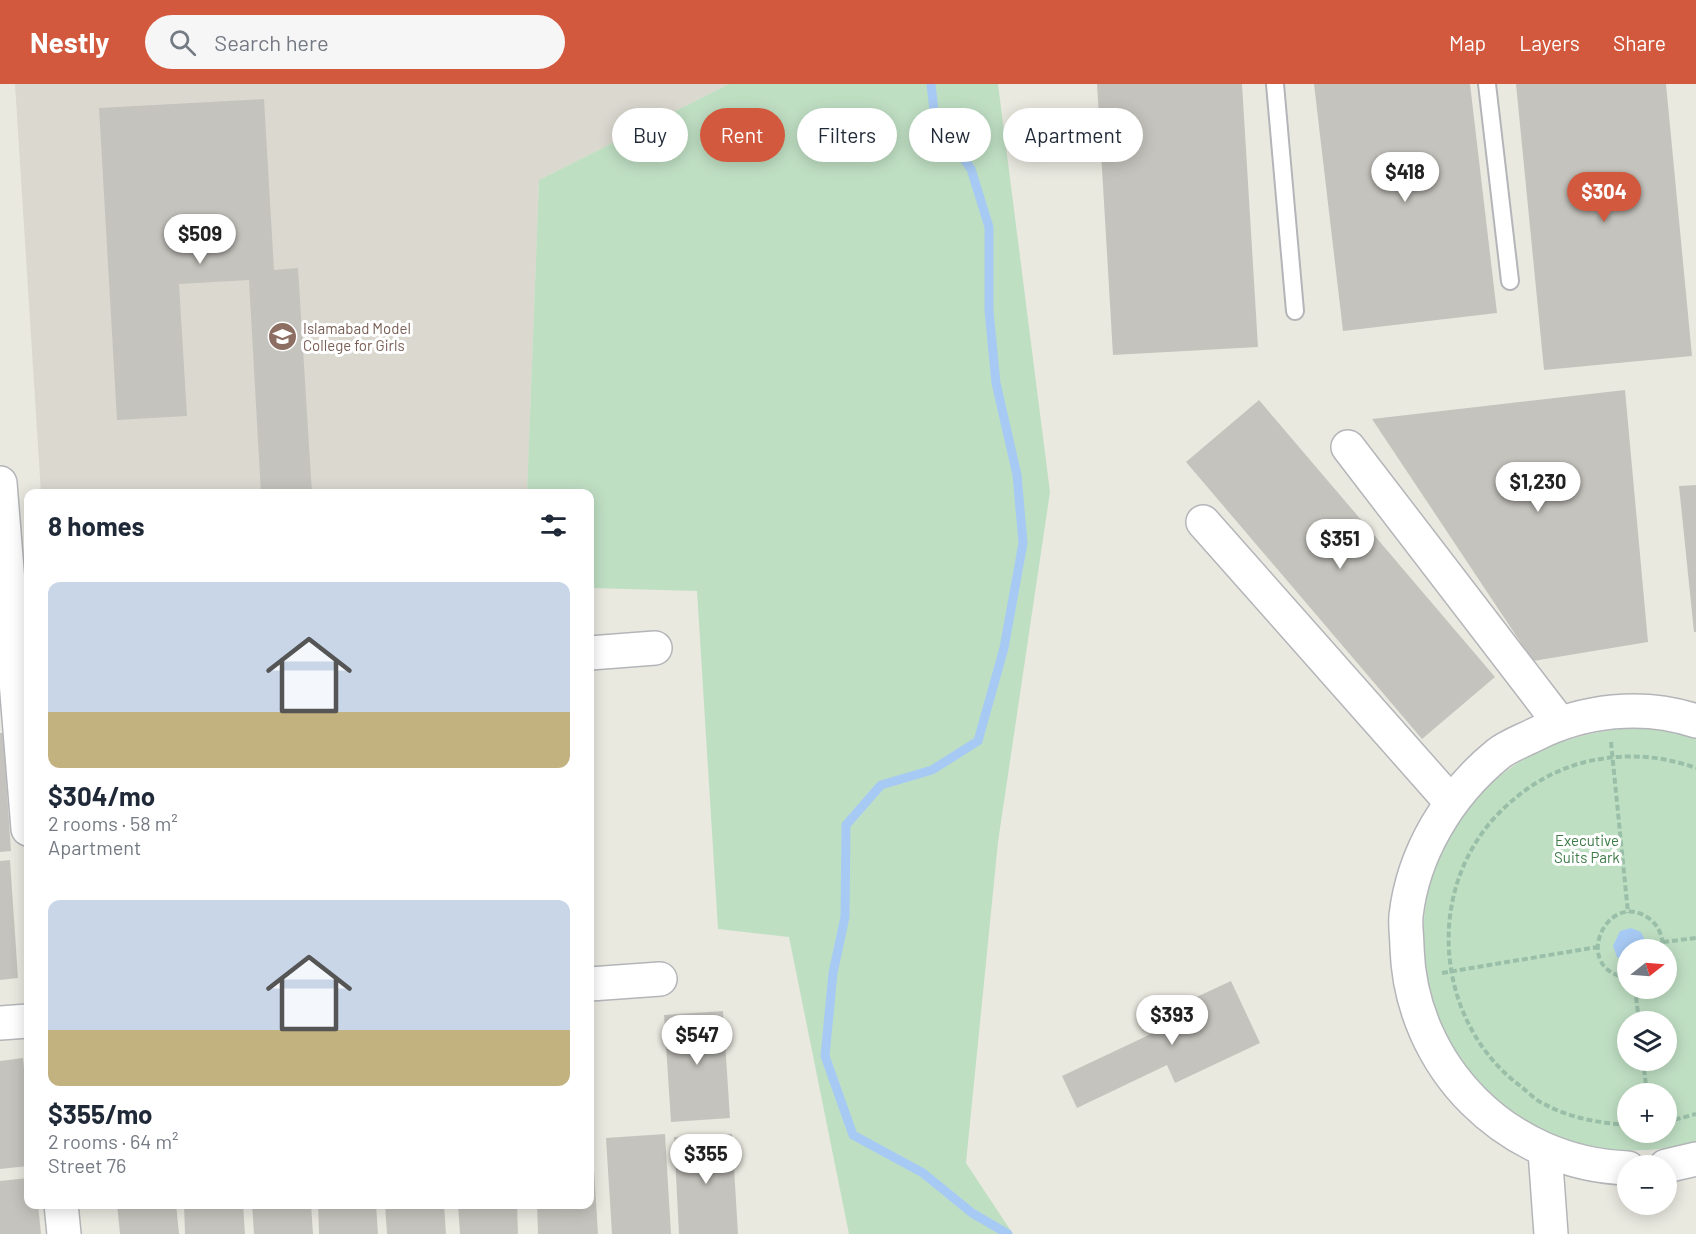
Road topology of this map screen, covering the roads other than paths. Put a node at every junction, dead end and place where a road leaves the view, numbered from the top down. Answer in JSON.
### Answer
{"nodes":[{"id":1,"x":1275,"y":84,"type":"edge"},
{"id":2,"x":1487,"y":84,"type":"edge"},
{"id":3,"x":1510,"y":281,"type":"dead end"},
{"id":4,"x":1296,"y":311,"type":"dead end"},
{"id":5,"x":1348,"y":447,"type":"dead end"},
{"id":6,"x":0,"y":483,"type":"edge"},
{"id":7,"x":1203,"y":522,"type":"dead end"},
{"id":8,"x":655,"y":648,"type":"dead end"},
{"id":9,"x":594,"y":653,"type":"edge"},
{"id":10,"x":15,"y":695,"type":"edge"},
{"id":11,"x":1696,"y":721,"type":"edge"},
{"id":12,"x":1559,"y":722,"type":"junction"},
{"id":13,"x":24,"y":788,"type":"edge"},
{"id":14,"x":1450,"y":801,"type":"junction"},
{"id":15,"x":660,"y":979,"type":"dead end"},
{"id":16,"x":594,"y":984,"type":"edge"},
{"id":17,"x":24,"y":1021,"type":"edge"},
{"id":18,"x":0,"y":1023,"type":"edge"},
{"id":19,"x":1545,"y":1151,"type":"junction"},
{"id":20,"x":1696,"y":1159,"type":"edge"},
{"id":21,"x":1677,"y":1163,"type":"edge"},
{"id":22,"x":1617,"y":1168,"type":"edge"},
{"id":23,"x":62,"y":1209,"type":"edge"},
{"id":24,"x":64,"y":1234,"type":"edge"},
{"id":25,"x":1551,"y":1234,"type":"edge"}],
"edges":[{"from":1,"to":4,"type":"lane"},
{"from":2,"to":3,"type":"lane"},
{"from":5,"to":12,"type":"street"},
{"from":6,"to":10,"type":"street"},
{"from":7,"to":14,"type":"street"},
{"from":8,"to":9,"type":"street"},
{"from":10,"to":13,"type":"street"},
{"from":11,"to":12,"type":"street"},
{"from":12,"to":14,"type":"street"},
{"from":14,"to":19,"type":"street"},
{"from":15,"to":16,"type":"street"},
{"from":17,"to":18,"type":"street"},
{"from":19,"to":22,"type":"street"},
{"from":19,"to":25,"type":"street"},
{"from":20,"to":21,"type":"street"},
{"from":23,"to":24,"type":"street"}]}
